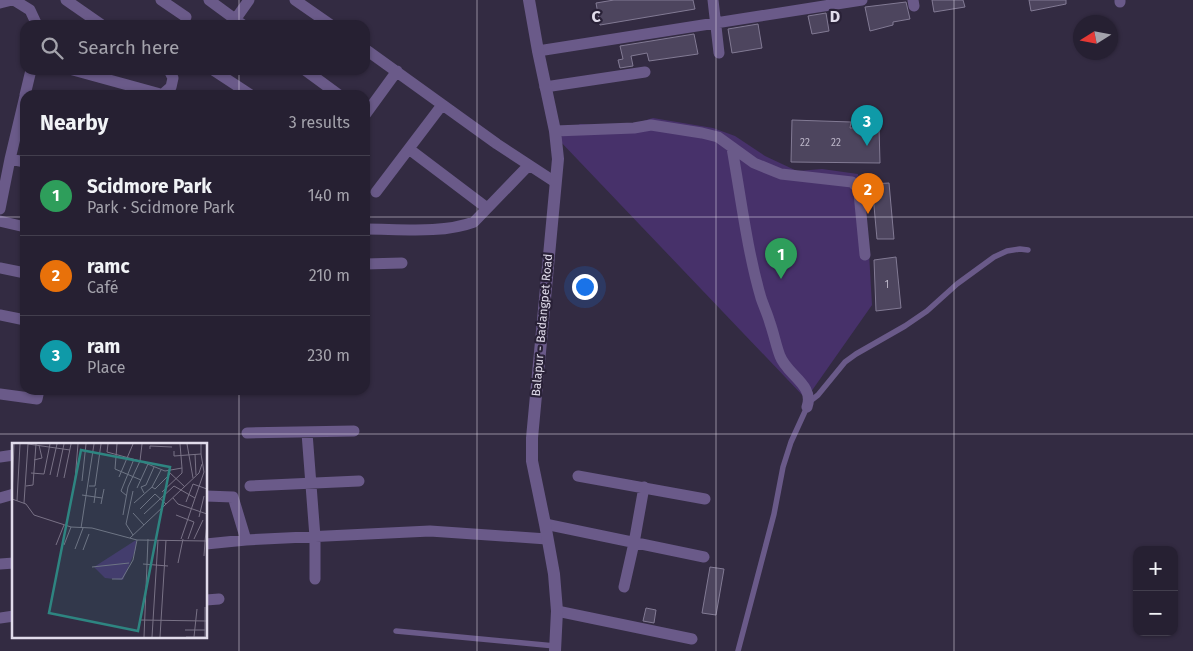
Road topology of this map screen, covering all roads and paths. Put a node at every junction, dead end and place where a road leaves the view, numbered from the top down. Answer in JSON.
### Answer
{"nodes":[{"id":1,"x":13,"y":0,"type":"edge"},
{"id":2,"x":66,"y":0,"type":"edge"},
{"id":3,"x":161,"y":0,"type":"edge"},
{"id":4,"x":210,"y":0,"type":"edge"},
{"id":5,"x":249,"y":0,"type":"edge"},
{"id":6,"x":295,"y":0,"type":"edge"},
{"id":7,"x":529,"y":0,"type":"edge"},
{"id":8,"x":713,"y":0,"type":"edge"},
{"id":9,"x":862,"y":0,"type":"edge"},
{"id":10,"x":0,"y":3,"type":"edge"},
{"id":11,"x":34,"y":5,"type":"edge"},
{"id":12,"x":186,"y":17,"type":"dead end"},
{"id":13,"x":36,"y":20,"type":"edge"},
{"id":14,"x":95,"y":20,"type":"edge"},
{"id":15,"x":233,"y":20,"type":"edge"},
{"id":16,"x":239,"y":20,"type":"edge"},
{"id":17,"x":324,"y":20,"type":"edge"},
{"id":18,"x":715,"y":22,"type":"junction"},
{"id":19,"x":538,"y":51,"type":"junction"},
{"id":20,"x":370,"y":52,"type":"edge"},
{"id":21,"x":719,"y":53,"type":"dead end"},
{"id":22,"x":397,"y":71,"type":"junction"},
{"id":23,"x":645,"y":72,"type":"dead end"},
{"id":24,"x":31,"y":75,"type":"edge"},
{"id":25,"x":91,"y":75,"type":"edge"},
{"id":26,"x":171,"y":75,"type":"edge"},
{"id":27,"x":221,"y":75,"type":"edge"},
{"id":28,"x":312,"y":75,"type":"edge"},
{"id":29,"x":545,"y":87,"type":"junction"},
{"id":30,"x":27,"y":90,"type":"edge"},
{"id":31,"x":146,"y":90,"type":"edge"},
{"id":32,"x":168,"y":90,"type":"edge"},
{"id":33,"x":243,"y":90,"type":"edge"},
{"id":34,"x":332,"y":90,"type":"edge"},
{"id":35,"x":442,"y":105,"type":"junction"},
{"id":36,"x":370,"y":107,"type":"edge"},
{"id":37,"x":20,"y":121,"type":"edge"},
{"id":38,"x":556,"y":131,"type":"junction"},
{"id":39,"x":732,"y":148,"type":"junction"},
{"id":40,"x":409,"y":149,"type":"junction"},
{"id":41,"x":10,"y":159,"type":"junction"},
{"id":42,"x":20,"y":161,"type":"edge"},
{"id":43,"x":529,"y":165,"type":"junction"},
{"id":44,"x":555,"y":182,"type":"junction"},
{"id":45,"x":376,"y":192,"type":"dead end"},
{"id":46,"x":487,"y":208,"type":"junction"},
{"id":47,"x":0,"y":209,"type":"edge"},
{"id":48,"x":0,"y":221,"type":"edge"},
{"id":49,"x":20,"y":225,"type":"edge"},
{"id":50,"x":370,"y":229,"type":"edge"},
{"id":51,"x":1028,"y":250,"type":"dead end"},
{"id":52,"x":865,"y":255,"type":"dead end"},
{"id":53,"x":370,"y":264,"type":"edge"},
{"id":54,"x":402,"y":264,"type":"dead end"},
{"id":55,"x":0,"y":268,"type":"edge"},
{"id":56,"x":20,"y":272,"type":"edge"},
{"id":57,"x":0,"y":315,"type":"edge"},
{"id":58,"x":20,"y":319,"type":"edge"},
{"id":59,"x":0,"y":394,"type":"edge"},
{"id":60,"x":38,"y":395,"type":"edge"},
{"id":61,"x":808,"y":405,"type":"junction"},
{"id":62,"x":354,"y":431,"type":"dead end"},
{"id":63,"x":247,"y":433,"type":"dead end"},
{"id":64,"x":307,"y":433,"type":"junction"},
{"id":65,"x":578,"y":476,"type":"dead end"},
{"id":66,"x":359,"y":481,"type":"dead end"},
{"id":67,"x":312,"y":484,"type":"junction"},
{"id":68,"x":250,"y":486,"type":"dead end"},
{"id":69,"x":644,"y":487,"type":"junction"},
{"id":70,"x":208,"y":496,"type":"edge"},
{"id":71,"x":705,"y":499,"type":"dead end"},
{"id":72,"x":545,"y":524,"type":"junction"},
{"id":73,"x":315,"y":537,"type":"junction"},
{"id":74,"x":547,"y":539,"type":"junction"},
{"id":75,"x":246,"y":540,"type":"junction"},
{"id":76,"x":634,"y":543,"type":"junction"},
{"id":77,"x":208,"y":544,"type":"edge"},
{"id":78,"x":704,"y":557,"type":"dead end"},
{"id":79,"x":315,"y":579,"type":"dead end"},
{"id":80,"x":624,"y":587,"type":"dead end"},
{"id":81,"x":219,"y":599,"type":"dead end"},
{"id":82,"x":208,"y":600,"type":"edge"},
{"id":83,"x":557,"y":611,"type":"junction"},
{"id":84,"x":396,"y":631,"type":"dead end"},
{"id":85,"x":692,"y":640,"type":"dead end"},
{"id":86,"x":555,"y":649,"type":"edge"},
{"id":87,"x":738,"y":651,"type":"edge"}],
"edges":[{"from":1,"to":10,"type":"street"},
{"from":1,"to":11,"type":"street"},
{"from":2,"to":14,"type":"street"},
{"from":3,"to":12,"type":"street"},
{"from":4,"to":15,"type":"street"},
{"from":5,"to":16,"type":"street"},
{"from":6,"to":17,"type":"street"},
{"from":7,"to":19,"type":"street","name":"Balapur - Badangpet Road"},
{"from":8,"to":18,"type":"street"},
{"from":9,"to":18,"type":"street"},
{"from":11,"to":13,"type":"street"},
{"from":18,"to":19,"type":"street"},
{"from":18,"to":21,"type":"street"},
{"from":19,"to":29,"type":"street","name":"Balapur - Badangpet Road"},
{"from":20,"to":22,"type":"street"},
{"from":22,"to":35,"type":"street"},
{"from":22,"to":36,"type":"street"},
{"from":23,"to":29,"type":"street"},
{"from":24,"to":30,"type":"street"},
{"from":25,"to":31,"type":"street"},
{"from":26,"to":32,"type":"street"},
{"from":27,"to":33,"type":"street"},
{"from":28,"to":34,"type":"street"},
{"from":29,"to":38,"type":"street","name":"Balapur - Badangpet Road"},
{"from":35,"to":40,"type":"street"},
{"from":35,"to":43,"type":"street"},
{"from":37,"to":41,"type":"street"},
{"from":38,"to":39,"type":"street"},
{"from":38,"to":44,"type":"street","name":"Balapur - Badangpet Road"},
{"from":39,"to":52,"type":"street"},
{"from":39,"to":61,"type":"street"},
{"from":40,"to":45,"type":"street"},
{"from":40,"to":46,"type":"street"},
{"from":41,"to":42,"type":"street"},
{"from":41,"to":47,"type":"street"},
{"from":43,"to":44,"type":"street"},
{"from":43,"to":46,"type":"street"},
{"from":44,"to":72,"type":"street","name":"Balapur - Badangpet Road"},
{"from":46,"to":50,"type":"street"},
{"from":48,"to":49,"type":"street"},
{"from":51,"to":61,"type":"lane"},
{"from":53,"to":54,"type":"street"},
{"from":55,"to":56,"type":"street"},
{"from":57,"to":58,"type":"street"},
{"from":59,"to":60,"type":"street"},
{"from":61,"to":87,"type":"lane"},
{"from":62,"to":64,"type":"street"},
{"from":63,"to":64,"type":"street"},
{"from":64,"to":67,"type":"street"},
{"from":65,"to":69,"type":"street"},
{"from":66,"to":67,"type":"street"},
{"from":67,"to":68,"type":"street"},
{"from":67,"to":73,"type":"street"},
{"from":69,"to":71,"type":"street"},
{"from":69,"to":76,"type":"street"},
{"from":70,"to":75,"type":"street"},
{"from":72,"to":74,"type":"street","name":"Balapur - Badangpet Road"},
{"from":72,"to":76,"type":"street"},
{"from":73,"to":74,"type":"street"},
{"from":73,"to":75,"type":"street"},
{"from":73,"to":79,"type":"street"},
{"from":74,"to":83,"type":"street","name":"Balapur - Badangpet Road"},
{"from":75,"to":77,"type":"street"},
{"from":76,"to":78,"type":"street"},
{"from":76,"to":80,"type":"street"},
{"from":81,"to":82,"type":"street"},
{"from":83,"to":85,"type":"street"},
{"from":83,"to":86,"type":"street","name":"Balapur - Badangpet Road"},
{"from":84,"to":86,"type":"lane"}]}
